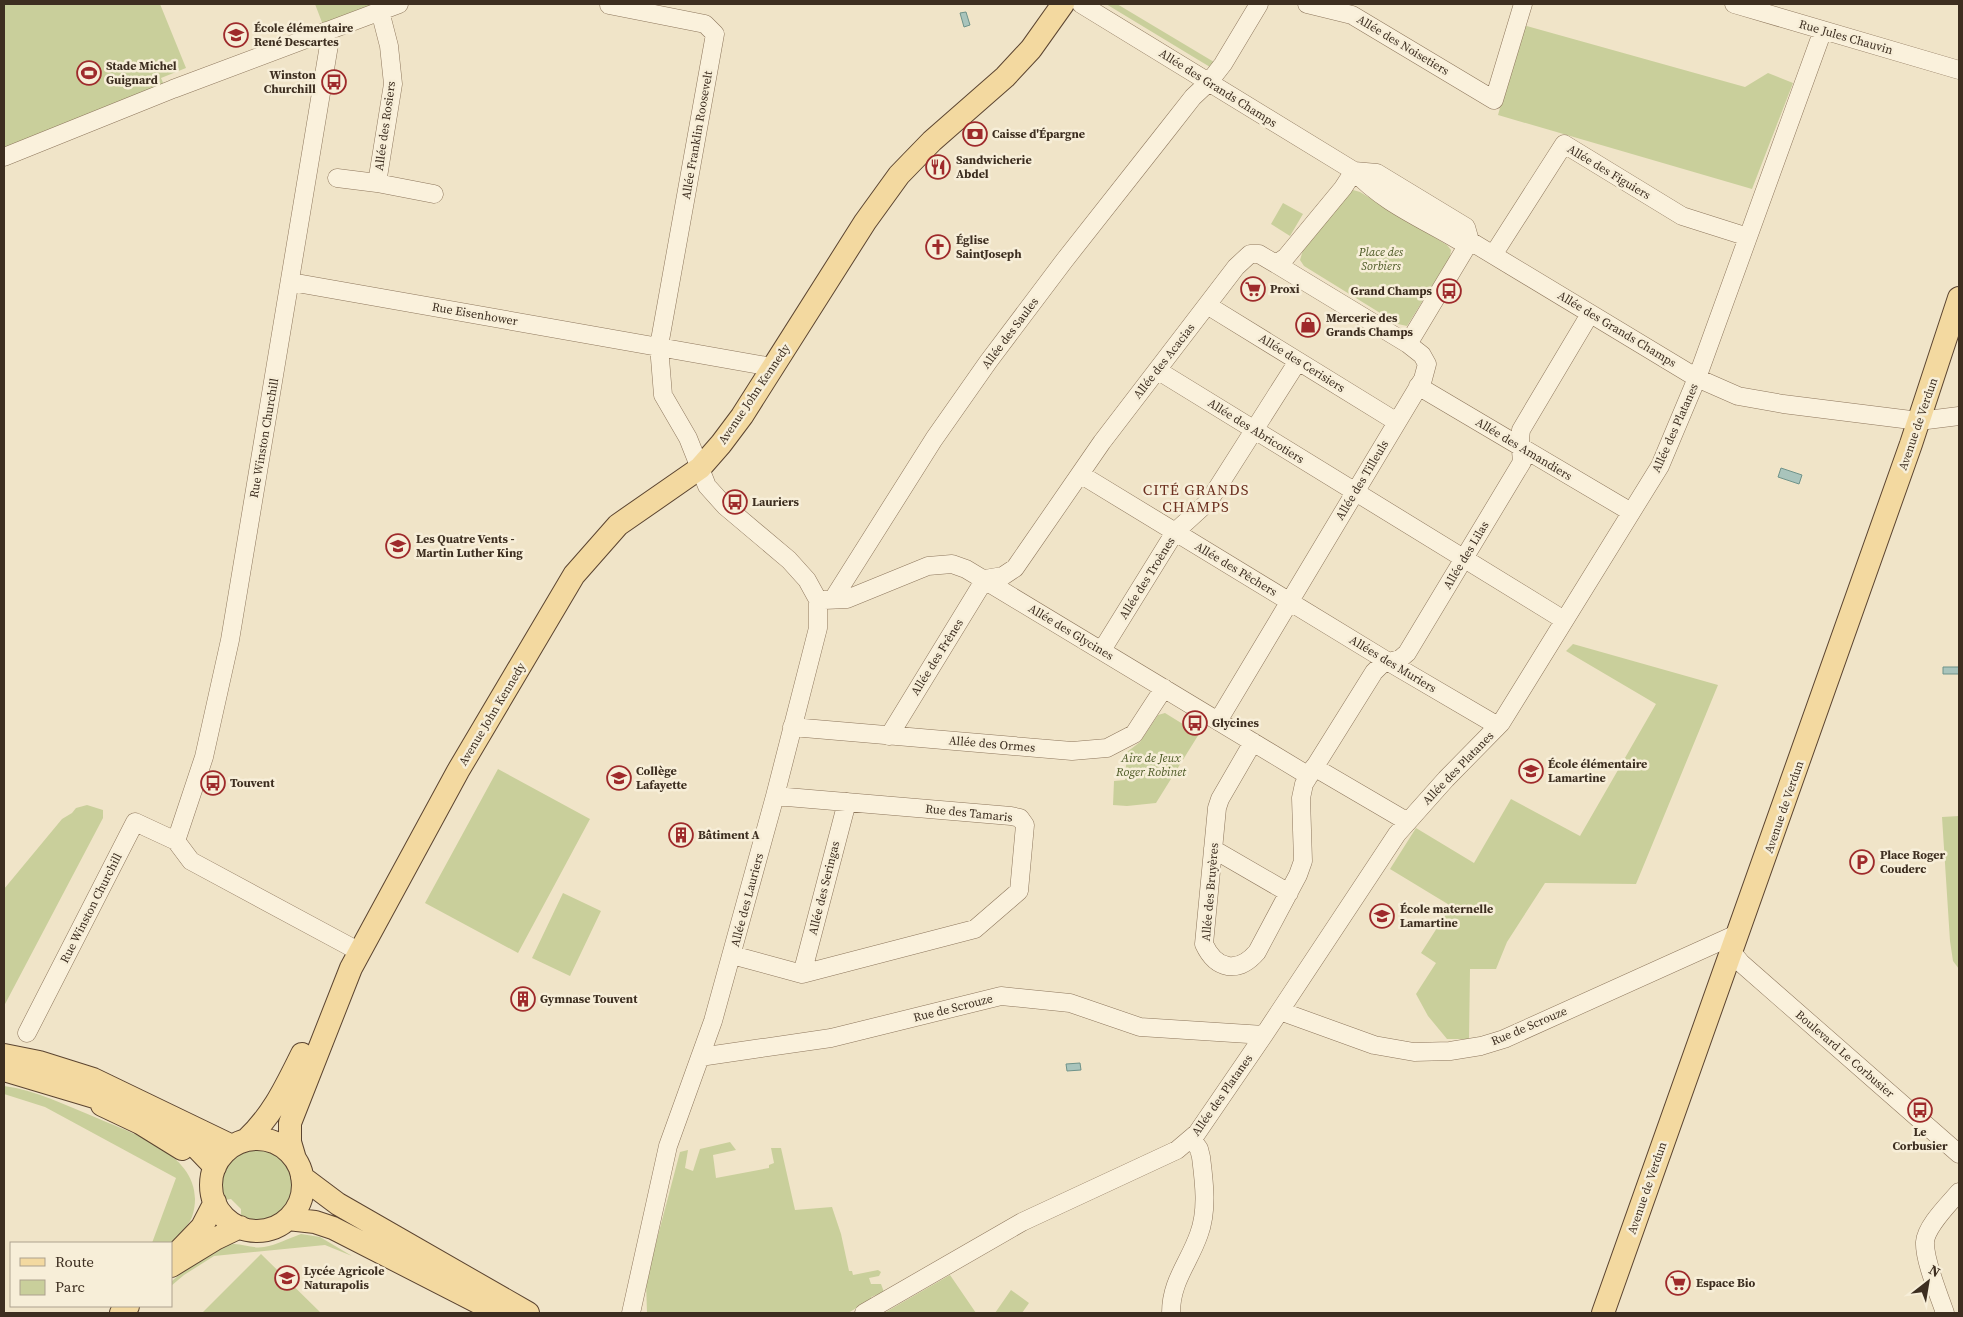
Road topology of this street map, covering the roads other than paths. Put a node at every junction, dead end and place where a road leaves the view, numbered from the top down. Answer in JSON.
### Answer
{"nodes":[{"id":1,"x":399,"y":4,"type":"edge"},
{"id":2,"x":1063,"y":4,"type":"edge"},
{"id":3,"x":1082,"y":4,"type":"edge"},
{"id":4,"x":1259,"y":4,"type":"edge"},
{"id":5,"x":1307,"y":4,"type":"edge"},
{"id":6,"x":1523,"y":4,"type":"edge"},
{"id":7,"x":1734,"y":4,"type":"edge"},
{"id":8,"x":609,"y":5,"type":"dead end"},
{"id":9,"x":380,"y":11,"type":"junction"},
{"id":10,"x":1823,"y":30,"type":"junction"},
{"id":11,"x":326,"y":31,"type":"junction"},
{"id":12,"x":1959,"y":70,"type":"edge"},
{"id":13,"x":1209,"y":82,"type":"junction"},
{"id":14,"x":4,"y":157,"type":"edge"},
{"id":15,"x":1354,"y":171,"type":"junction"},
{"id":16,"x":337,"y":178,"type":"dead end"},
{"id":17,"x":376,"y":183,"type":"junction"},
{"id":18,"x":434,"y":194,"type":"dead end"},
{"id":19,"x":1748,"y":237,"type":"junction"},
{"id":20,"x":1470,"y":241,"type":"junction"},
{"id":21,"x":1493,"y":255,"type":"junction"},
{"id":22,"x":1276,"y":264,"type":"junction"},
{"id":23,"x":291,"y":282,"type":"junction"},
{"id":24,"x":1959,"y":298,"type":"edge"},
{"id":25,"x":1208,"y":305,"type":"junction"},
{"id":26,"x":1590,"y":314,"type":"junction"},
{"id":27,"x":1408,"y":344,"type":"junction"},
{"id":28,"x":659,"y":346,"type":"junction"},
{"id":29,"x":1298,"y":361,"type":"junction"},
{"id":30,"x":772,"y":367,"type":"junction"},
{"id":31,"x":1157,"y":370,"type":"junction"},
{"id":32,"x":1697,"y":378,"type":"junction"},
{"id":33,"x":1418,"y":386,"type":"junction"},
{"id":34,"x":1959,"y":416,"type":"edge"},
{"id":35,"x":1919,"y":421,"type":"junction"},
{"id":36,"x":1397,"y":422,"type":"junction"},
{"id":37,"x":1254,"y":430,"type":"junction"},
{"id":38,"x":1522,"y":449,"type":"junction"},
{"id":39,"x":700,"y":468,"type":"junction"},
{"id":40,"x":1080,"y":474,"type":"junction"},
{"id":41,"x":1355,"y":492,"type":"junction"},
{"id":42,"x":1631,"y":512,"type":"junction"},
{"id":43,"x":1175,"y":532,"type":"junction"},
{"id":44,"x":1464,"y":558,"type":"junction"},
{"id":45,"x":985,"y":579,"type":"junction"},
{"id":46,"x":826,"y":600,"type":"junction"},
{"id":47,"x":1289,"y":602,"type":"junction"},
{"id":48,"x":1564,"y":620,"type":"junction"},
{"id":49,"x":1102,"y":650,"type":"junction"},
{"id":50,"x":1387,"y":661,"type":"junction"},
{"id":51,"x":1164,"y":688,"type":"junction"},
{"id":52,"x":1218,"y":721,"type":"junction"},
{"id":53,"x":1498,"y":726,"type":"junction"},
{"id":54,"x":792,"y":727,"type":"junction"},
{"id":55,"x":889,"y":736,"type":"junction"},
{"id":56,"x":1253,"y":742,"type":"junction"},
{"id":57,"x":1312,"y":772,"type":"junction"},
{"id":58,"x":775,"y":796,"type":"junction"},
{"id":59,"x":847,"y":802,"type":"junction"},
{"id":60,"x":1408,"y":822,"type":"junction"},
{"id":61,"x":176,"y":841,"type":"junction"},
{"id":62,"x":1213,"y":849,"type":"junction"},
{"id":63,"x":1289,"y":893,"type":"junction"},
{"id":64,"x":1736,"y":942,"type":"junction"},
{"id":65,"x":732,"y":955,"type":"junction"},
{"id":66,"x":355,"y":960,"type":"junction"},
{"id":67,"x":802,"y":974,"type":"junction"},
{"id":68,"x":1280,"y":1011,"type":"junction"},
{"id":69,"x":26,"y":1033,"type":"dead end"},
{"id":70,"x":1264,"y":1035,"type":"junction"},
{"id":71,"x":4,"y":1055,"type":"edge"},
{"id":72,"x":700,"y":1057,"type":"junction"},
{"id":73,"x":4,"y":1070,"type":"edge"},
{"id":74,"x":1192,"y":1139,"type":"junction"},
{"id":75,"x":239,"y":1143,"type":"junction"},
{"id":76,"x":1959,"y":1154,"type":"edge"},
{"id":77,"x":300,"y":1176,"type":"junction"},
{"id":78,"x":213,"y":1183,"type":"junction"},
{"id":79,"x":1959,"y":1192,"type":"edge"},
{"id":80,"x":288,"y":1219,"type":"junction"},
{"id":81,"x":240,"y":1227,"type":"junction"},
{"id":82,"x":172,"y":1259,"type":"edge"},
{"id":83,"x":172,"y":1265,"type":"edge"},
{"id":84,"x":499,"y":1313,"type":"edge"},
{"id":85,"x":528,"y":1313,"type":"edge"},
{"id":86,"x":631,"y":1313,"type":"edge"},
{"id":87,"x":864,"y":1313,"type":"edge"},
{"id":88,"x":1171,"y":1313,"type":"edge"},
{"id":89,"x":1603,"y":1313,"type":"edge"},
{"id":90,"x":1945,"y":1313,"type":"edge"}],
"edges":[{"from":1,"to":9,"type":"street"},
{"from":2,"to":30,"type":"main road","name":"Avenue John Kennedy"},
{"from":3,"to":13,"type":"street","name":"Allée des Grands Champs"},
{"from":4,"to":13,"type":"street","name":"Allée des Saules"},
{"from":5,"to":6,"type":"street","name":"Allée des Noisetiers"},
{"from":7,"to":10,"type":"street","name":"Rue Jules Chauvin"},
{"from":8,"to":28,"type":"street","name":"Allée Franklin Roosevelt"},
{"from":9,"to":11,"type":"street"},
{"from":9,"to":17,"type":"street","name":"Allée des Rosiers"},
{"from":10,"to":12,"type":"street","name":"Rue Jules Chauvin"},
{"from":10,"to":19,"type":"street","name":"Allée des Platanes"},
{"from":11,"to":14,"type":"street"},
{"from":11,"to":23,"type":"street","name":"Rue Winston Churchill"},
{"from":13,"to":15,"type":"street","name":"Allée des Grands Champs"},
{"from":13,"to":46,"type":"street","name":"Allée des Saules"},
{"from":15,"to":20,"type":"street","name":"Allée des Grands Champs"},
{"from":15,"to":22,"type":"street"},
{"from":16,"to":17,"type":"street","name":"Allée des Rosiers"},
{"from":17,"to":18,"type":"street","name":"Allée des Rosiers"},
{"from":19,"to":21,"type":"street","name":"Allée des Figuiers"},
{"from":19,"to":32,"type":"street","name":"Allée des Platanes"},
{"from":20,"to":21,"type":"street","name":"Allée des Grands Champs"},
{"from":20,"to":27,"type":"street"},
{"from":21,"to":26,"type":"street","name":"Allée des Grands Champs"},
{"from":22,"to":25,"type":"street","name":"Allée des Acacias"},
{"from":22,"to":27,"type":"street"},
{"from":23,"to":28,"type":"street","name":"Rue Eisenhower"},
{"from":23,"to":61,"type":"street","name":"Rue Winston Churchill"},
{"from":24,"to":35,"type":"main road","name":"Avenue de Verdun"},
{"from":25,"to":29,"type":"street","name":"Allée des Cerisiers"},
{"from":25,"to":31,"type":"street","name":"Allée des Acacias"},
{"from":26,"to":32,"type":"street","name":"Allée des Grands Champs"},
{"from":26,"to":38,"type":"street","name":"Allée des Lilas"},
{"from":27,"to":33,"type":"street","name":"Allée des Tilleuls"},
{"from":28,"to":30,"type":"street","name":"Rue Eisenhower"},
{"from":28,"to":39,"type":"street"},
{"from":29,"to":36,"type":"street","name":"Allée des Cerisiers"},
{"from":29,"to":37,"type":"street","name":"Allée des Troènes"},
{"from":30,"to":39,"type":"main road","name":"Avenue John Kennedy"},
{"from":31,"to":37,"type":"street","name":"Allée des Abricotiers"},
{"from":31,"to":40,"type":"street","name":"Allée des Acacias"},
{"from":32,"to":35,"type":"street","name":"Allée des Grands Champs"},
{"from":32,"to":42,"type":"street","name":"Allée des Platanes"},
{"from":33,"to":36,"type":"street","name":"Allée des Tilleuls"},
{"from":33,"to":38,"type":"street","name":"Allée des Amandiers"},
{"from":34,"to":35,"type":"street","name":"Allée des Grands Champs"},
{"from":35,"to":64,"type":"main road","name":"Avenue de Verdun"},
{"from":36,"to":41,"type":"street","name":"Allée des Tilleuls"},
{"from":37,"to":41,"type":"street","name":"Allée des Abricotiers"},
{"from":37,"to":43,"type":"street","name":"Allée des Troènes"},
{"from":38,"to":42,"type":"street","name":"Allée des Amandiers"},
{"from":38,"to":44,"type":"street","name":"Allée des Lilas"},
{"from":39,"to":46,"type":"street","name":"Allée des Lauriers"},
{"from":39,"to":66,"type":"main road","name":"Avenue John Kennedy"},
{"from":40,"to":43,"type":"street","name":"Allée des Pêchers"},
{"from":40,"to":45,"type":"street","name":"Allée des Acacias"},
{"from":41,"to":44,"type":"street","name":"Allée des Abricotiers"},
{"from":41,"to":47,"type":"street","name":"Allée des Tilleuls"},
{"from":42,"to":48,"type":"street","name":"Allée des Platanes"},
{"from":43,"to":47,"type":"street","name":"Allée des Pêchers"},
{"from":43,"to":49,"type":"street","name":"Allée des Troènes"},
{"from":44,"to":48,"type":"street","name":"Allée des Abricotiers"},
{"from":44,"to":50,"type":"street","name":"Allée des Lilas"},
{"from":45,"to":46,"type":"street","name":"Allée des Glycines"},
{"from":45,"to":49,"type":"street","name":"Allée des Glycines"},
{"from":45,"to":55,"type":"street","name":"Allée des Frênes"},
{"from":46,"to":54,"type":"street","name":"Allée des Lauriers"},
{"from":47,"to":50,"type":"street","name":"Allées des Muriers"},
{"from":47,"to":52,"type":"street","name":"Allée des Tilleuls"},
{"from":48,"to":53,"type":"street","name":"Allée des Platanes"},
{"from":49,"to":51,"type":"street","name":"Allée des Glycines"},
{"from":50,"to":53,"type":"street","name":"Allées des Muriers"},
{"from":50,"to":57,"type":"street","name":"Allée des Lilas"},
{"from":51,"to":52,"type":"street","name":"Allée des Glycines"},
{"from":51,"to":55,"type":"street","name":"Allée des Ormes"},
{"from":52,"to":56,"type":"street","name":"Allée des Glycines"},
{"from":53,"to":60,"type":"street","name":"Allée des Platanes"},
{"from":54,"to":55,"type":"street","name":"Allée des Ormes"},
{"from":54,"to":58,"type":"street","name":"Allée des Lauriers"},
{"from":56,"to":57,"type":"street","name":"Allée des Glycines"},
{"from":56,"to":62,"type":"street","name":"Allée des Bruyères"},
{"from":57,"to":60,"type":"street","name":"Allée des Glycines"},
{"from":57,"to":63,"type":"street","name":"Allée des Bruyères"},
{"from":58,"to":59,"type":"street","name":"Rue des Tamaris"},
{"from":58,"to":65,"type":"street","name":"Allée des Lauriers"},
{"from":59,"to":67,"type":"street","name":"Allée des Seringas"},
{"from":59,"to":67,"type":"street","name":"Rue des Tamaris"},
{"from":60,"to":68,"type":"street","name":"Allée des Platanes"},
{"from":61,"to":66,"type":"street","name":"Rue Winston Churchill"},
{"from":61,"to":69,"type":"street","name":"Rue Winston Churchill"},
{"from":62,"to":63,"type":"street"},
{"from":62,"to":63,"type":"street","name":"Allée des Bruyères"},
{"from":64,"to":68,"type":"street","name":"Rue de Scrouze"},
{"from":64,"to":76,"type":"street","name":"Boulevard Le Corbusier"},
{"from":64,"to":89,"type":"main road","name":"Avenue de Verdun"},
{"from":65,"to":67,"type":"street","name":"Rue des Tamaris"},
{"from":65,"to":72,"type":"street","name":"Allée des Lauriers"},
{"from":66,"to":75,"type":"main road","name":"Avenue John Kennedy"},
{"from":66,"to":77,"type":"main road","name":"Avenue John Kennedy"},
{"from":68,"to":70,"type":"street","name":"Allée des Platanes"},
{"from":70,"to":72,"type":"street","name":"Rue de Scrouze"},
{"from":70,"to":74,"type":"street","name":"Allée des Platanes"},
{"from":71,"to":75,"type":"main road"},
{"from":72,"to":86,"type":"street","name":"Allée des Lauriers"},
{"from":73,"to":78,"type":"main road"},
{"from":74,"to":87,"type":"street","name":"Allée des Platanes"},
{"from":74,"to":88,"type":"street"},
{"from":75,"to":77,"type":"main road"},
{"from":75,"to":78,"type":"main road"},
{"from":77,"to":80,"type":"main road"},
{"from":77,"to":85,"type":"main road"},
{"from":78,"to":81,"type":"main road"},
{"from":78,"to":82,"type":"main road"},
{"from":79,"to":90,"type":"street"},
{"from":80,"to":81,"type":"main road"},
{"from":80,"to":84,"type":"main road"},
{"from":81,"to":83,"type":"main road"}]}
